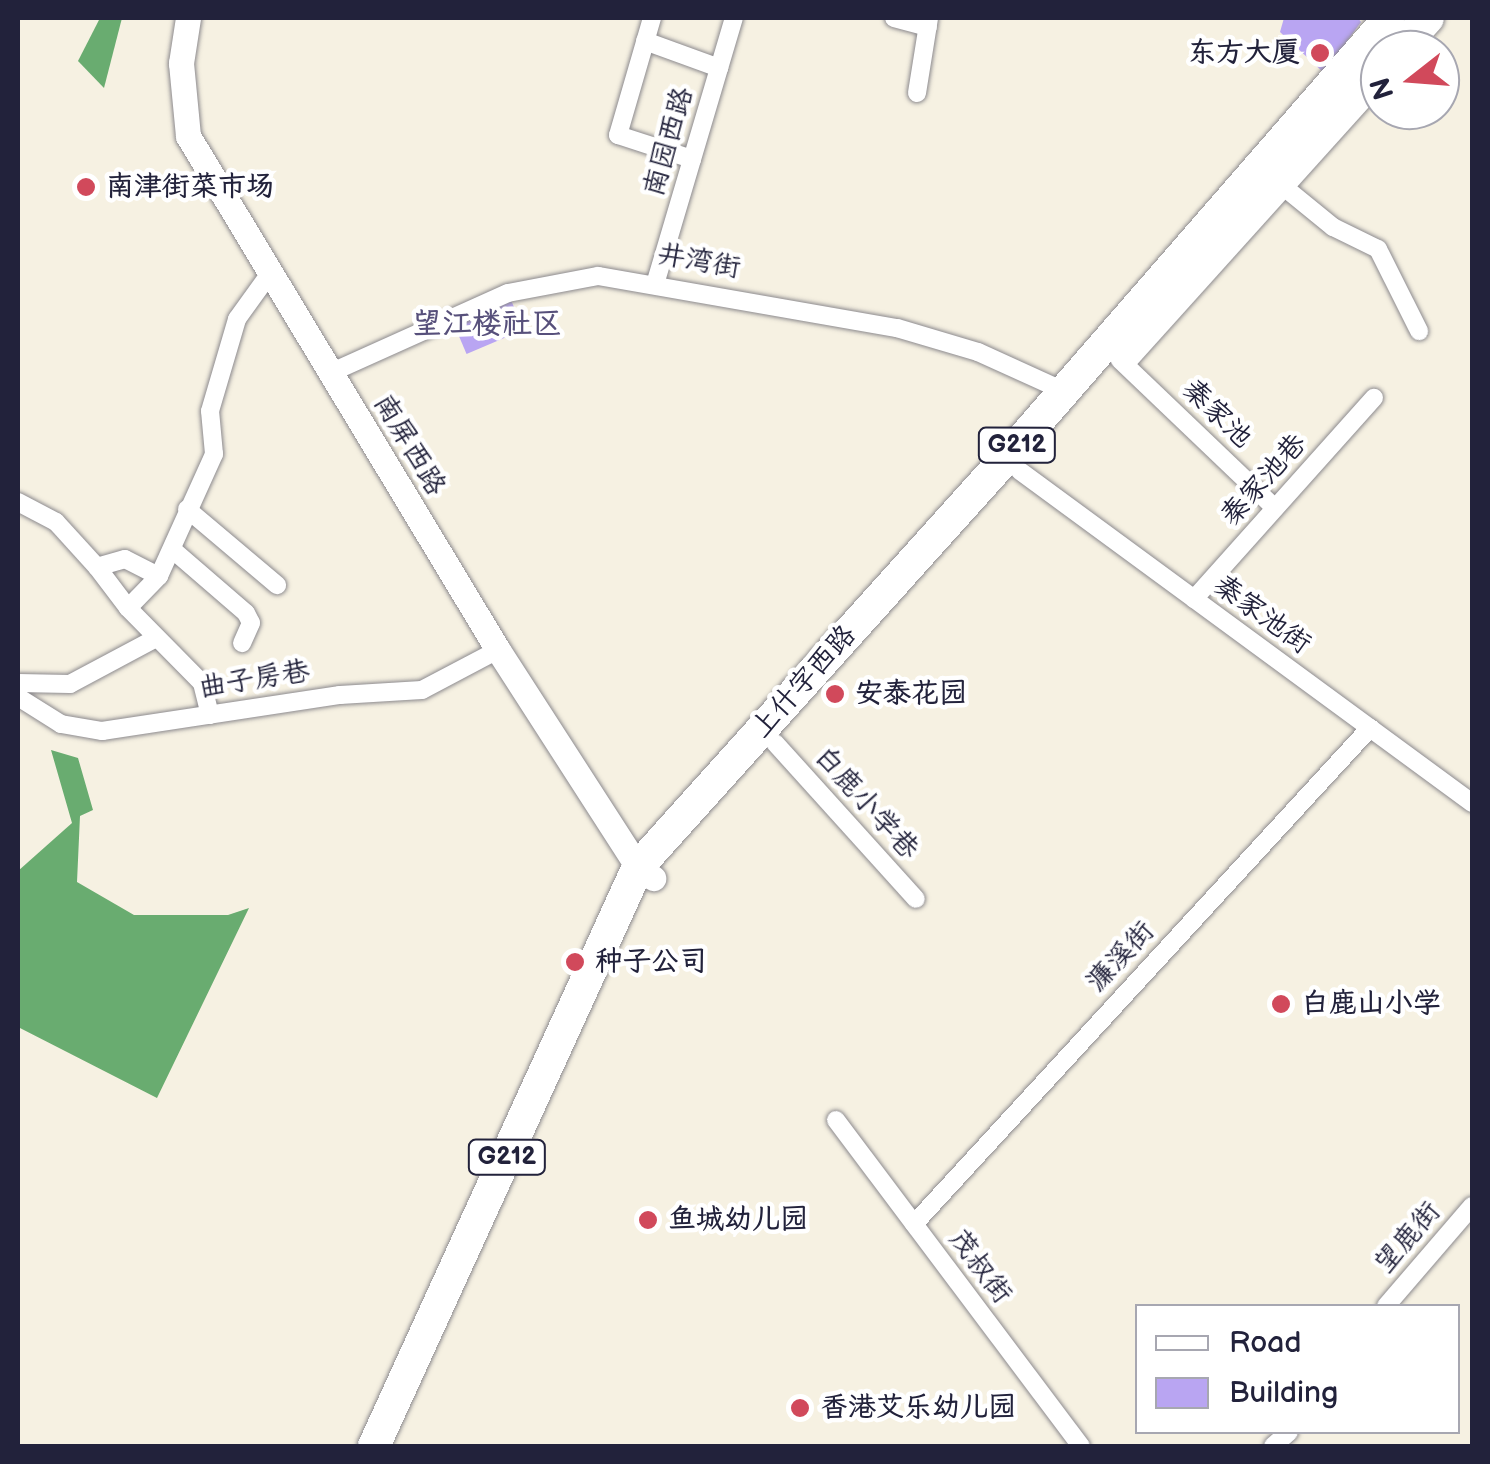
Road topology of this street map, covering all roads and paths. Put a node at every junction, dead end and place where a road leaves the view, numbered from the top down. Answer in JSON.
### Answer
{"nodes":[{"id":1,"x":188,"y":18,"type":"edge"},
{"id":2,"x":652,"y":18,"type":"edge"},
{"id":3,"x":734,"y":18,"type":"edge"},
{"id":4,"x":894,"y":18,"type":"edge"},
{"id":5,"x":1389,"y":18,"type":"edge"},
{"id":6,"x":928,"y":22,"type":"edge"},
{"id":7,"x":645,"y":41,"type":"junction"},
{"id":8,"x":719,"y":68,"type":"junction"},
{"id":9,"x":917,"y":93,"type":"dead end"},
{"id":10,"x":1360,"y":93,"type":"edge"},
{"id":11,"x":692,"y":159,"type":"junction"},
{"id":12,"x":1279,"y":183,"type":"junction"},
{"id":13,"x":268,"y":276,"type":"junction"},
{"id":14,"x":656,"y":282,"type":"junction"},
{"id":15,"x":1419,"y":331,"type":"dead end"},
{"id":16,"x":1120,"y":360,"type":"junction"},
{"id":17,"x":330,"y":373,"type":"junction"},
{"id":18,"x":1064,"y":391,"type":"junction"},
{"id":19,"x":1374,"y":398,"type":"dead end"},
{"id":20,"x":1020,"y":471,"type":"junction"},
{"id":21,"x":18,"y":502,"type":"edge"},
{"id":22,"x":1275,"y":508,"type":"junction"},
{"id":23,"x":187,"y":509,"type":"junction"},
{"id":24,"x":173,"y":550,"type":"junction"},
{"id":25,"x":97,"y":567,"type":"junction"},
{"id":26,"x":159,"y":576,"type":"junction"},
{"id":27,"x":277,"y":584,"type":"dead end"},
{"id":28,"x":1194,"y":599,"type":"junction"},
{"id":29,"x":128,"y":608,"type":"junction"},
{"id":30,"x":156,"y":638,"type":"junction"},
{"id":31,"x":242,"y":643,"type":"dead end"},
{"id":32,"x":498,"y":650,"type":"junction"},
{"id":33,"x":18,"y":683,"type":"edge"},
{"id":34,"x":18,"y":697,"type":"edge"},
{"id":35,"x":210,"y":715,"type":"junction"},
{"id":36,"x":1370,"y":728,"type":"junction"},
{"id":37,"x":775,"y":743,"type":"junction"},
{"id":38,"x":1472,"y":803,"type":"edge"},
{"id":39,"x":645,"y":872,"type":"junction"},
{"id":40,"x":916,"y":899,"type":"dead end"},
{"id":41,"x":836,"y":1120,"type":"dead end"},
{"id":42,"x":1472,"y":1206,"type":"edge"},
{"id":43,"x":914,"y":1224,"type":"junction"},
{"id":44,"x":1388,"y":1304,"type":"edge"},
{"id":45,"x":374,"y":1446,"type":"edge"},
{"id":46,"x":394,"y":1446,"type":"edge"},
{"id":47,"x":1080,"y":1446,"type":"edge"}],
"edges":[{"from":1,"to":13,"type":"street","name":"南屏西路"},
{"from":2,"to":7,"type":"street"},
{"from":3,"to":8,"type":"street","name":"南园西路"},
{"from":4,"to":6,"type":"street"},
{"from":5,"to":18,"type":"highway","name":"上什字西路","number":"G212"},
{"from":6,"to":9,"type":"street"},
{"from":7,"to":8,"type":"street"},
{"from":7,"to":11,"type":"street"},
{"from":8,"to":11,"type":"street","name":"南园西路"},
{"from":10,"to":12,"type":"highway","name":"上什字西路","number":"G212"},
{"from":11,"to":14,"type":"street","name":"南园西路"},
{"from":12,"to":15,"type":"street"},
{"from":12,"to":16,"type":"highway","name":"上什字西路","number":"G212"},
{"from":13,"to":17,"type":"street","name":"南屏西路"},
{"from":13,"to":23,"type":"street"},
{"from":14,"to":17,"type":"street","name":"井湾街"},
{"from":14,"to":18,"type":"street","name":"井湾街"},
{"from":16,"to":20,"type":"highway","name":"上什字西路","number":"G212"},
{"from":16,"to":22,"type":"street","name":"秦家池"},
{"from":17,"to":32,"type":"street","name":"南屏西路"},
{"from":18,"to":39,"type":"highway","name":"上什字西路","number":"G212"},
{"from":19,"to":22,"type":"street","name":"秦家池巷"},
{"from":20,"to":28,"type":"street","name":"秦家池街"},
{"from":20,"to":37,"type":"highway","name":"上什字西路","number":"G212"},
{"from":21,"to":25,"type":"street"},
{"from":22,"to":28,"type":"street","name":"秦家池巷"},
{"from":23,"to":24,"type":"street"},
{"from":23,"to":27,"type":"street"},
{"from":24,"to":26,"type":"street"},
{"from":24,"to":31,"type":"street"},
{"from":25,"to":26,"type":"street"},
{"from":25,"to":29,"type":"street"},
{"from":26,"to":29,"type":"street"},
{"from":28,"to":36,"type":"street","name":"秦家池街"},
{"from":29,"to":30,"type":"street"},
{"from":30,"to":33,"type":"street"},
{"from":30,"to":35,"type":"street"},
{"from":32,"to":35,"type":"street","name":"曲子房巷"},
{"from":32,"to":39,"type":"street","name":"南屏西路"},
{"from":34,"to":35,"type":"street","name":"曲子房巷"},
{"from":36,"to":38,"type":"street","name":"秦家池街"},
{"from":36,"to":43,"type":"street","name":"濂溪街"},
{"from":37,"to":39,"type":"highway","name":"上什字西路","number":"G212"},
{"from":37,"to":40,"type":"street","name":"白鹿小学巷"},
{"from":39,"to":45,"type":"highway","name":"上什字西路","number":"G212"},
{"from":39,"to":46,"type":"highway","name":"上什字西路","number":"G212"},
{"from":41,"to":43,"type":"street","name":"茂叔街"},
{"from":42,"to":44,"type":"street","name":"望鹿街"},
{"from":43,"to":47,"type":"street","name":"茂叔街"}]}
